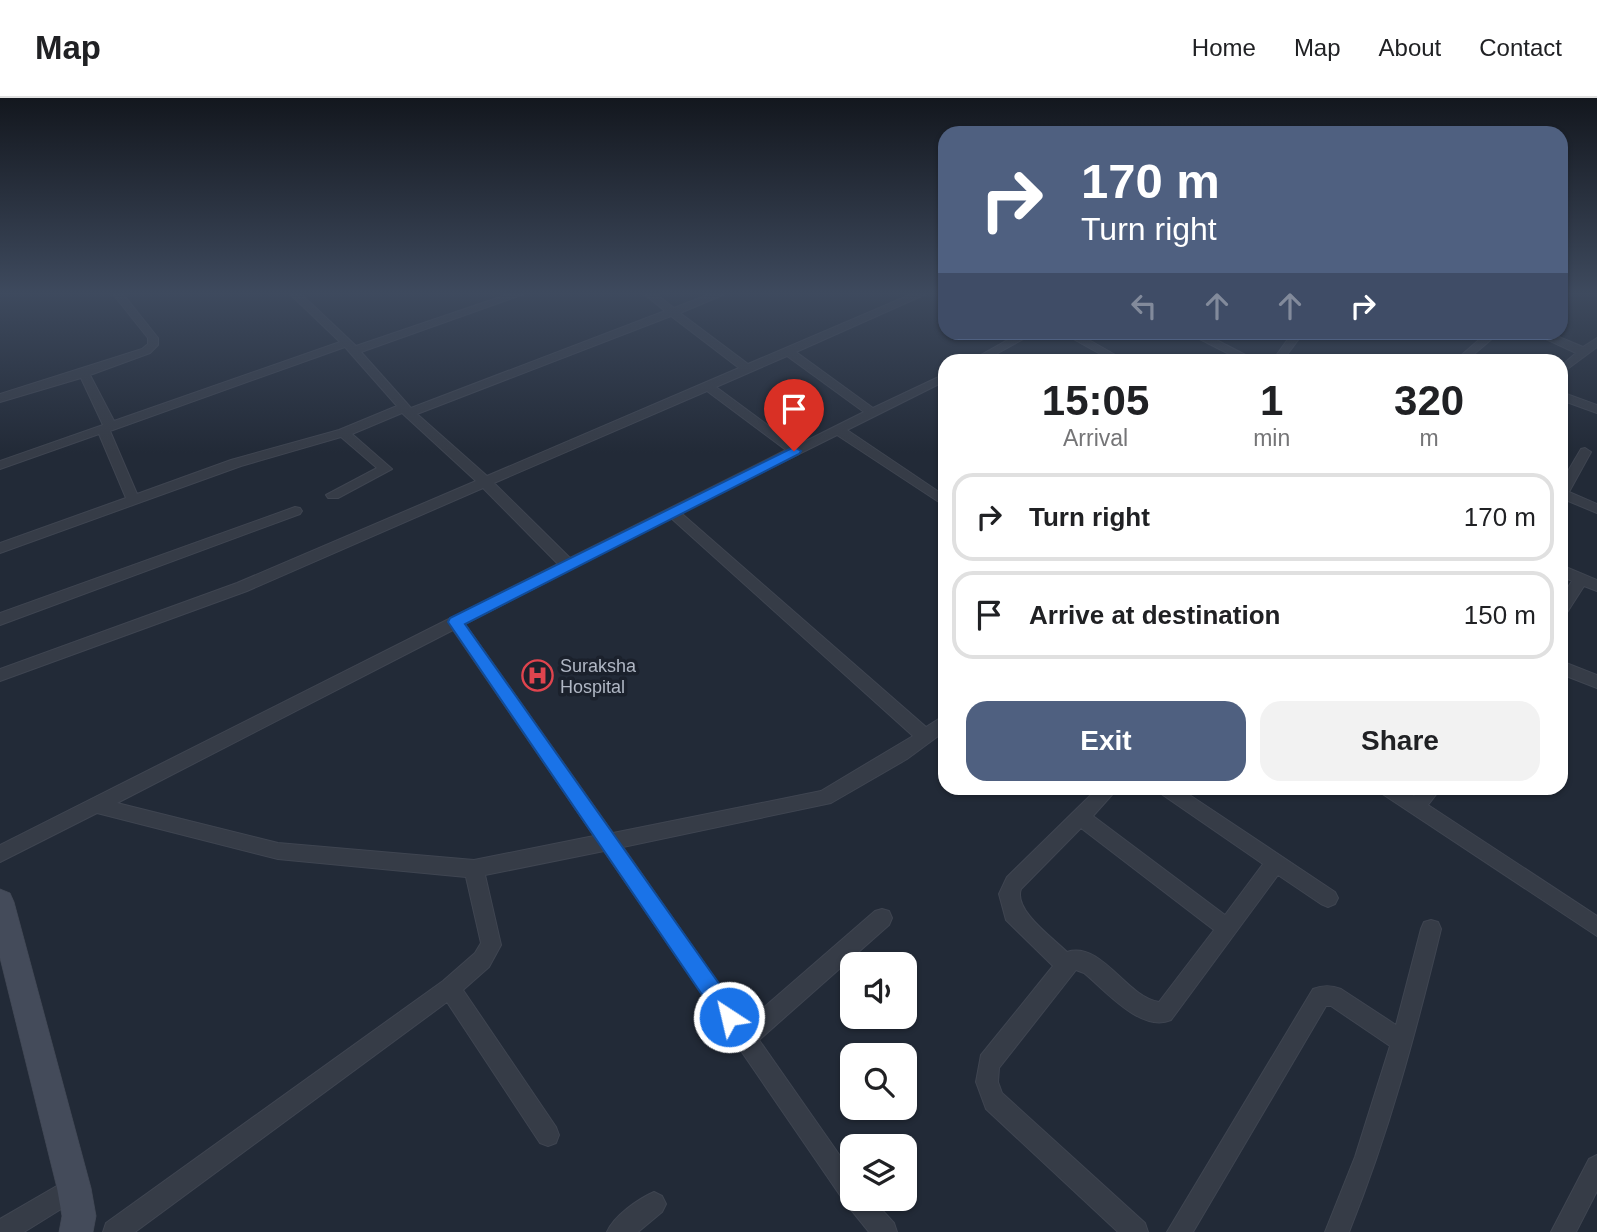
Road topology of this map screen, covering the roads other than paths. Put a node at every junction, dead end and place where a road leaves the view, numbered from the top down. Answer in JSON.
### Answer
{"nodes":[{"id":1,"x":150,"y":347,"type":"edge"},
{"id":2,"x":350,"y":347,"type":"joint"},
{"id":3,"x":578,"y":347,"type":"edge"},
{"id":4,"x":718,"y":347,"type":"edge"},
{"id":5,"x":800,"y":347,"type":"edge"},
{"id":6,"x":1572,"y":347,"type":"edge"},
{"id":7,"x":1590,"y":347,"type":"edge"},
{"id":8,"x":788,"y":352,"type":"junction"},
{"id":9,"x":1584,"y":352,"type":"junction"},
{"id":10,"x":1568,"y":365,"type":"edge"},
{"id":11,"x":748,"y":370,"type":"junction"},
{"id":12,"x":84,"y":373,"type":"junction"},
{"id":13,"x":938,"y":380,"type":"edge"},
{"id":14,"x":709,"y":387,"type":"junction"},
{"id":15,"x":0,"y":398,"type":"edge"},
{"id":16,"x":1568,"y":399,"type":"edge"},
{"id":17,"x":1597,"y":409,"type":"edge"},
{"id":18,"x":407,"y":410,"type":"junction"},
{"id":19,"x":873,"y":412,"type":"junction"},
{"id":20,"x":107,"y":428,"type":"junction"},
{"id":21,"x":838,"y":430,"type":"junction"},
{"id":22,"x":343,"y":433,"type":"junction"},
{"id":23,"x":794,"y":451,"type":"junction"},
{"id":24,"x":1585,"y":452,"type":"dead end"},
{"id":25,"x":0,"y":466,"type":"edge"},
{"id":26,"x":1568,"y":481,"type":"edge"},
{"id":27,"x":485,"y":482,"type":"junction"},
{"id":28,"x":333,"y":495,"type":"dead end"},
{"id":29,"x":1568,"y":496,"type":"edge"},
{"id":30,"x":938,"y":497,"type":"edge"},
{"id":31,"x":134,"y":500,"type":"junction"},
{"id":32,"x":1597,"y":509,"type":"edge"},
{"id":33,"x":295,"y":511,"type":"dead end"},
{"id":34,"x":672,"y":512,"type":"junction"},
{"id":35,"x":0,"y":548,"type":"edge"},
{"id":36,"x":568,"y":565,"type":"junction"},
{"id":37,"x":1568,"y":573,"type":"edge"},
{"id":38,"x":1581,"y":579,"type":"junction"},
{"id":39,"x":1597,"y":586,"type":"edge"},
{"id":40,"x":1568,"y":599,"type":"edge"},
{"id":41,"x":0,"y":619,"type":"edge"},
{"id":42,"x":456,"y":622,"type":"junction"},
{"id":43,"x":1568,"y":670,"type":"edge"},
{"id":44,"x":0,"y":675,"type":"edge"},
{"id":45,"x":1597,"y":682,"type":"edge"},
{"id":46,"x":938,"y":728,"type":"edge"},
{"id":47,"x":926,"y":737,"type":"junction"},
{"id":48,"x":1102,"y":795,"type":"edge"},
{"id":49,"x":1176,"y":795,"type":"edge"},
{"id":50,"x":1398,"y":795,"type":"edge"},
{"id":51,"x":1426,"y":795,"type":"edge"},
{"id":52,"x":98,"y":806,"type":"junction"},
{"id":53,"x":1416,"y":807,"type":"junction"},
{"id":54,"x":1080,"y":817,"type":"junction"},
{"id":55,"x":607,"y":843,"type":"junction"},
{"id":56,"x":0,"y":854,"type":"edge"},
{"id":57,"x":1276,"y":862,"type":"junction"},
{"id":58,"x":474,"y":869,"type":"junction"},
{"id":59,"x":1328,"y":898,"type":"dead end"},
{"id":60,"x":0,"y":902,"type":"edge"},
{"id":61,"x":882,"y":919,"type":"dead end"},
{"id":62,"x":1597,"y":927,"type":"edge"},
{"id":63,"x":1227,"y":928,"type":"junction"},
{"id":64,"x":1431,"y":929,"type":"dead end"},
{"id":65,"x":1065,"y":964,"type":"junction"},
{"id":66,"x":450,"y":988,"type":"junction"},
{"id":67,"x":745,"y":1038,"type":"junction"},
{"id":68,"x":1403,"y":1042,"type":"junction"},
{"id":69,"x":548,"y":1135,"type":"dead end"},
{"id":70,"x":1597,"y":1167,"type":"edge"},
{"id":71,"x":840,"y":1176,"type":"edge"},
{"id":72,"x":654,"y":1204,"type":"dead end"},
{"id":73,"x":867,"y":1211,"type":"edge"},
{"id":74,"x":80,"y":1217,"type":"edge"},
{"id":75,"x":2,"y":1232,"type":"edge"},
{"id":76,"x":116,"y":1232,"type":"edge"},
{"id":77,"x":619,"y":1232,"type":"edge"},
{"id":78,"x":885,"y":1232,"type":"edge"},
{"id":79,"x":1136,"y":1232,"type":"edge"},
{"id":80,"x":1179,"y":1232,"type":"edge"},
{"id":81,"x":1337,"y":1232,"type":"edge"},
{"id":82,"x":1563,"y":1232,"type":"edge"}],
"edges":[{"from":1,"to":12,"type":"street"},
{"from":2,"to":18,"type":"street"},
{"from":2,"to":20,"type":"street"},
{"from":3,"to":18,"type":"street"},
{"from":4,"to":11,"type":"street"},
{"from":5,"to":8,"type":"street"},
{"from":6,"to":9,"type":"street"},
{"from":7,"to":9,"type":"street"},
{"from":8,"to":11,"type":"street"},
{"from":8,"to":19,"type":"street"},
{"from":9,"to":10,"type":"street"},
{"from":11,"to":14,"type":"street"},
{"from":12,"to":15,"type":"street"},
{"from":12,"to":20,"type":"street"},
{"from":13,"to":19,"type":"street"},
{"from":14,"to":23,"type":"street"},
{"from":14,"to":27,"type":"street"},
{"from":16,"to":17,"type":"street"},
{"from":18,"to":22,"type":"street"},
{"from":18,"to":27,"type":"street"},
{"from":19,"to":21,"type":"street"},
{"from":20,"to":25,"type":"street"},
{"from":20,"to":31,"type":"street"},
{"from":21,"to":23,"type":"street"},
{"from":21,"to":30,"type":"street"},
{"from":22,"to":28,"type":"street"},
{"from":22,"to":31,"type":"street"},
{"from":23,"to":34,"type":"street"},
{"from":24,"to":26,"type":"street"},
{"from":27,"to":36,"type":"street"},
{"from":27,"to":44,"type":"street"},
{"from":29,"to":32,"type":"street"},
{"from":31,"to":35,"type":"street"},
{"from":33,"to":41,"type":"street"},
{"from":34,"to":36,"type":"street"},
{"from":34,"to":47,"type":"street"},
{"from":36,"to":42,"type":"street"},
{"from":37,"to":38,"type":"street"},
{"from":38,"to":39,"type":"street"},
{"from":38,"to":40,"type":"street"},
{"from":42,"to":52,"type":"street"},
{"from":42,"to":55,"type":"street"},
{"from":43,"to":45,"type":"street"},
{"from":46,"to":47,"type":"street"},
{"from":47,"to":55,"type":"street"},
{"from":48,"to":54,"type":"street"},
{"from":49,"to":57,"type":"street"},
{"from":50,"to":53,"type":"street"},
{"from":51,"to":53,"type":"street"},
{"from":52,"to":56,"type":"street"},
{"from":52,"to":58,"type":"street"},
{"from":53,"to":62,"type":"street"},
{"from":54,"to":63,"type":"street"},
{"from":54,"to":65,"type":"street"},
{"from":55,"to":58,"type":"street"},
{"from":55,"to":67,"type":"street"},
{"from":57,"to":59,"type":"street"},
{"from":57,"to":63,"type":"street"},
{"from":58,"to":66,"type":"street"},
{"from":60,"to":74,"type":"main road"},
{"from":61,"to":67,"type":"street"},
{"from":63,"to":65,"type":"street"},
{"from":64,"to":68,"type":"street"},
{"from":65,"to":79,"type":"street"},
{"from":66,"to":69,"type":"street"},
{"from":66,"to":76,"type":"street"},
{"from":67,"to":71,"type":"street"},
{"from":68,"to":80,"type":"street"},
{"from":68,"to":81,"type":"street"},
{"from":70,"to":82,"type":"street"},
{"from":72,"to":77,"type":"street"},
{"from":73,"to":78,"type":"street"},
{"from":74,"to":75,"type":"street"}]}
